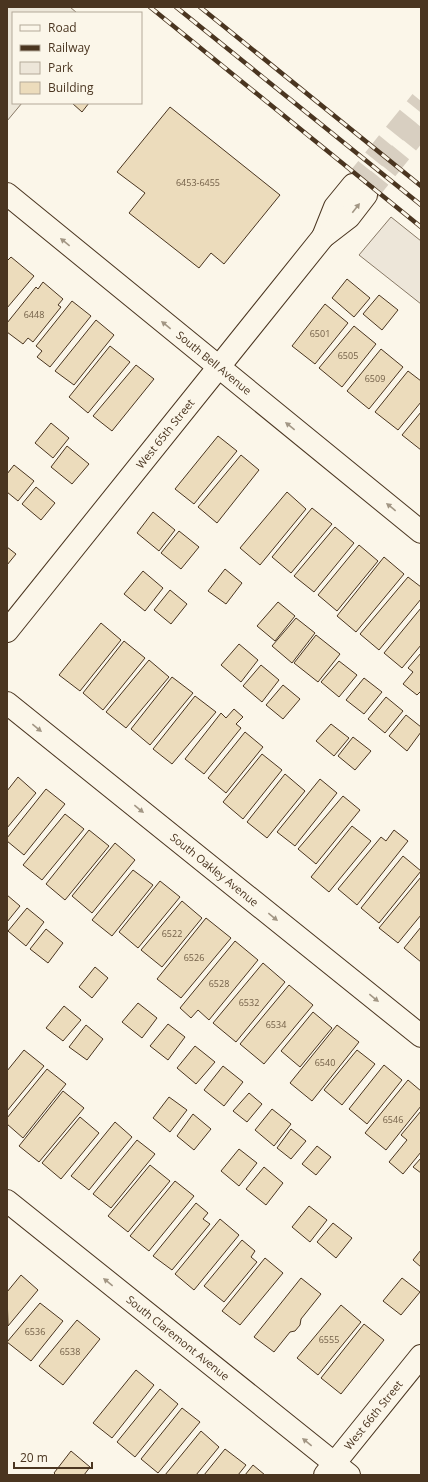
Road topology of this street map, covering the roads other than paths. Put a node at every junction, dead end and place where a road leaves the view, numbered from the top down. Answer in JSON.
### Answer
{"nodes":[{"id":1,"x":359,"y":190,"type":"tunnel mouth"},
{"id":2,"x":7,"y":194,"type":"edge"},
{"id":3,"x":218,"y":367,"type":"junction"},
{"id":4,"x":421,"y":532,"type":"edge"},
{"id":5,"x":7,"y":630,"type":"edge"},
{"id":6,"x":7,"y":704,"type":"edge"},
{"id":7,"x":421,"y":1036,"type":"edge"},
{"id":8,"x":7,"y":1201,"type":"edge"},
{"id":9,"x":421,"y":1356,"type":"edge"},
{"id":10,"x":336,"y":1471,"type":"edge"}],
"edges":[{"from":1,"to":3,"type":"street","name":"West 65th Street"},
{"from":3,"to":2,"type":"street","name":"South Bell Avenue","one_way":true},
{"from":4,"to":3,"type":"street","name":"South Bell Avenue","one_way":true},
{"from":3,"to":5,"type":"street","name":"West 65th Street"},
{"from":6,"to":7,"type":"street","name":"South Oakley Avenue","one_way":true},
{"from":10,"to":8,"type":"street","name":"South Claremont Avenue","one_way":true},
{"from":9,"to":10,"type":"street","name":"West 66th Street"}]}
